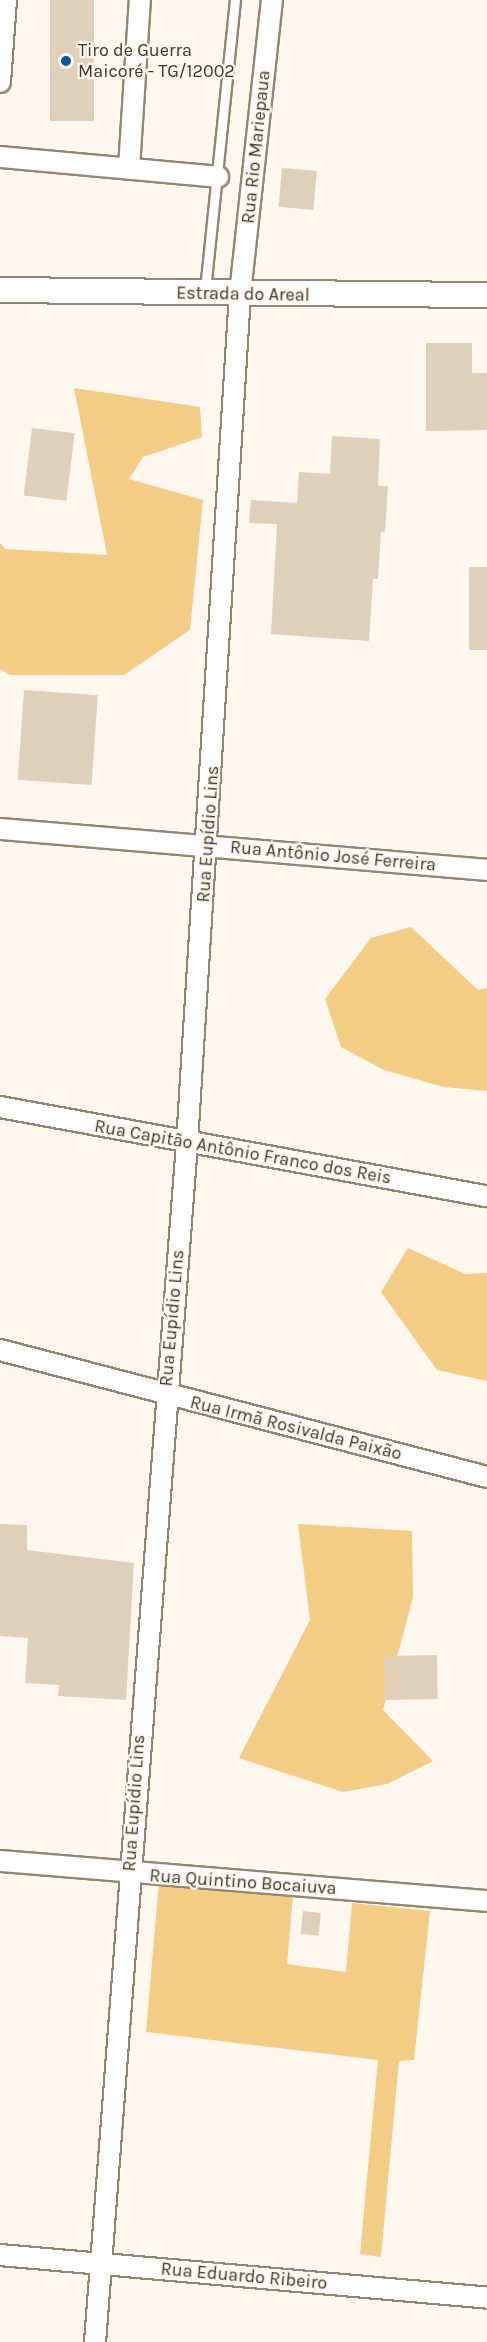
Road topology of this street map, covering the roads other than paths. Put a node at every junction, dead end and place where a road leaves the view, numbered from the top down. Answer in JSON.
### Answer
{"nodes":[{"id":1,"x":6,"y":0,"type":"edge"},
{"id":2,"x":140,"y":0,"type":"edge"},
{"id":3,"x":236,"y":0,"type":"edge"},
{"id":4,"x":272,"y":0,"type":"edge"},
{"id":5,"x":0,"y":82,"type":"edge"},
{"id":6,"x":0,"y":158,"type":"edge"},
{"id":7,"x":129,"y":168,"type":"junction"},
{"id":8,"x":218,"y":177,"type":"junction"},
{"id":9,"x":0,"y":290,"type":"edge"},
{"id":10,"x":205,"y":294,"type":"junction"},
{"id":11,"x":240,"y":294,"type":"junction"},
{"id":12,"x":487,"y":295,"type":"edge"},
{"id":13,"x":0,"y":829,"type":"edge"},
{"id":14,"x":208,"y":844,"type":"junction"},
{"id":15,"x":487,"y":870,"type":"edge"},
{"id":16,"x":0,"y":1107,"type":"edge"},
{"id":17,"x":187,"y":1143,"type":"junction"},
{"id":18,"x":487,"y":1196,"type":"edge"},
{"id":19,"x":0,"y":1350,"type":"edge"},
{"id":20,"x":165,"y":1394,"type":"junction"},
{"id":21,"x":487,"y":1477,"type":"edge"},
{"id":22,"x":0,"y":1861,"type":"edge"},
{"id":23,"x":128,"y":1872,"type":"junction"},
{"id":24,"x":487,"y":1901,"type":"edge"},
{"id":25,"x":0,"y":2255,"type":"edge"},
{"id":26,"x":99,"y":2263,"type":"junction"},
{"id":27,"x":487,"y":2298,"type":"edge"},
{"id":28,"x":94,"y":2342,"type":"edge"}],
"edges":[{"from":1,"to":5,"type":"street"},
{"from":2,"to":7,"type":"street"},
{"from":3,"to":8,"type":"lane"},
{"from":4,"to":11,"type":"street","name":"Rua Rio Mariepaua"},
{"from":6,"to":7,"type":"street"},
{"from":7,"to":8,"type":"street"},
{"from":8,"to":10,"type":"lane"},
{"from":9,"to":10,"type":"street","name":"Estrada do Areal"},
{"from":10,"to":11,"type":"street","name":"Estrada do Areal"},
{"from":11,"to":12,"type":"street","name":"Estrada do Areal"},
{"from":11,"to":14,"type":"street","name":"Rua Eupídio Lins"},
{"from":13,"to":14,"type":"street","name":"Rua Antônio José Ferreira"},
{"from":14,"to":15,"type":"street","name":"Rua Antônio José Ferreira"},
{"from":14,"to":17,"type":"street","name":"Rua Eupídio Lins"},
{"from":16,"to":17,"type":"street","name":"Rua Capitão Antônio Franco dos Reis"},
{"from":17,"to":18,"type":"street","name":"Rua Capitão Antônio Franco dos Reis"},
{"from":17,"to":20,"type":"street","name":"Rua Eupídio Lins"},
{"from":19,"to":20,"type":"street","name":"Rua Irmã Rosivalda Paixão"},
{"from":20,"to":21,"type":"street","name":"Rua Irmã Rosivalda Paixão"},
{"from":20,"to":23,"type":"street","name":"Rua Eupídio Lins"},
{"from":22,"to":23,"type":"street","name":"Rua Quintino Bocaiuva"},
{"from":23,"to":24,"type":"street","name":"Rua Quintino Bocaiuva"},
{"from":23,"to":26,"type":"street","name":"Rua Eupídio Lins"},
{"from":25,"to":26,"type":"street","name":"Rua Eduardo Ribeiro"},
{"from":26,"to":27,"type":"street","name":"Rua Eduardo Ribeiro"},
{"from":26,"to":28,"type":"street","name":"Rua Eupídio Lins"}]}
